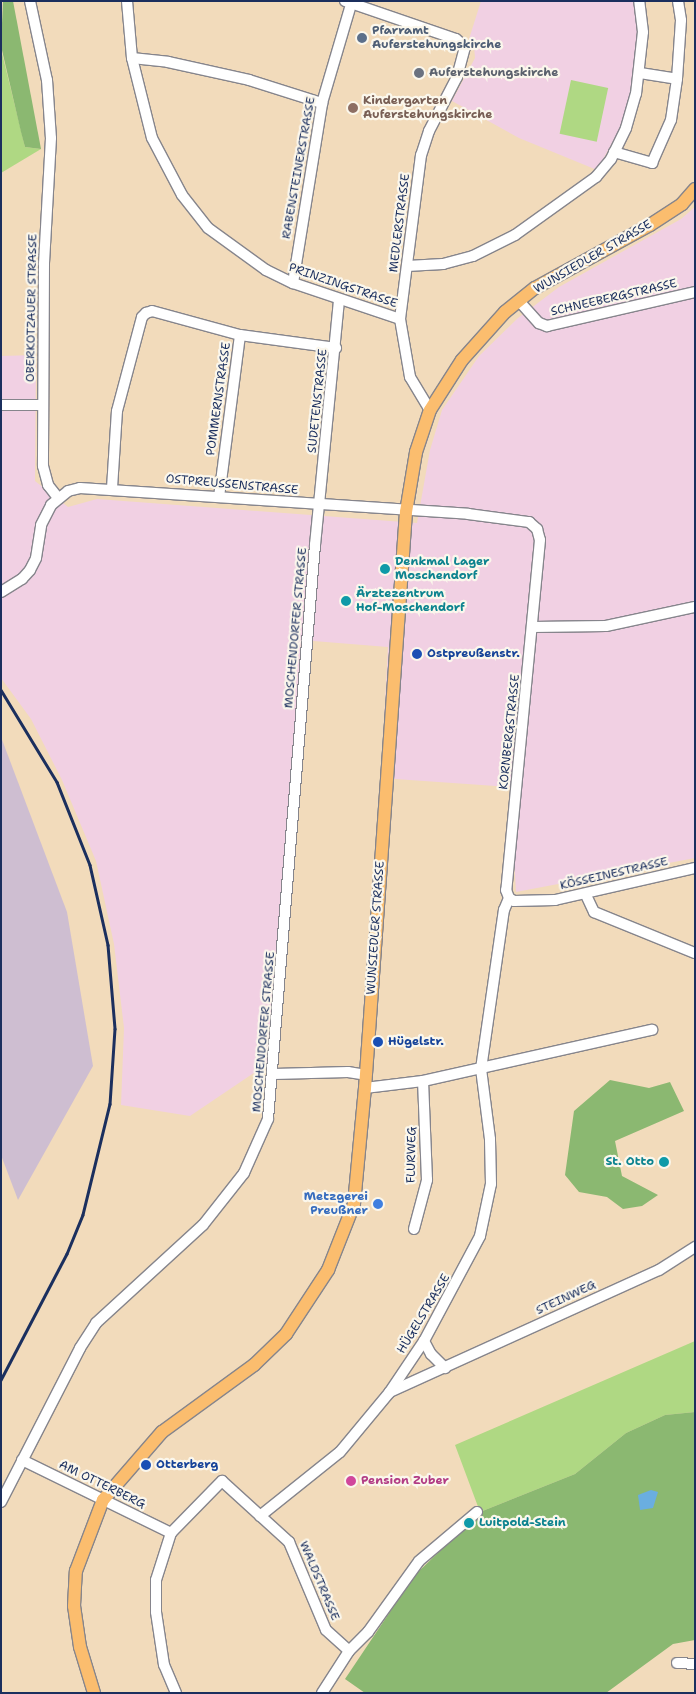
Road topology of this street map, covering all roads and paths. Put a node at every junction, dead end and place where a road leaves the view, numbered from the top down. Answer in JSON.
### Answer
{"nodes":[{"id":1,"x":30,"y":1,"type":"edge"},
{"id":2,"x":127,"y":1,"type":"edge"},
{"id":3,"x":639,"y":1,"type":"edge"},
{"id":4,"x":678,"y":1,"type":"edge"},
{"id":5,"x":350,"y":2,"type":"edge"},
{"id":6,"x":132,"y":58,"type":"junction"},
{"id":7,"x":640,"y":72,"type":"junction"},
{"id":8,"x":676,"y":79,"type":"junction"},
{"id":9,"x":322,"y":103,"type":"junction"},
{"id":10,"x":614,"y":152,"type":"junction"},
{"id":11,"x":695,"y":189,"type":"edge"},
{"id":12,"x":407,"y":266,"type":"junction"},
{"id":13,"x":293,"y":283,"type":"junction"},
{"id":14,"x":695,"y":292,"type":"edge"},
{"id":15,"x":339,"y":300,"type":"junction"},
{"id":16,"x":519,"y":301,"type":"junction"},
{"id":17,"x":400,"y":319,"type":"junction"},
{"id":18,"x":240,"y":335,"type":"junction"},
{"id":19,"x":336,"y":348,"type":"junction"},
{"id":20,"x":1,"y":405,"type":"edge"},
{"id":21,"x":43,"y":405,"type":"junction"},
{"id":22,"x":430,"y":410,"type":"junction"},
{"id":23,"x":112,"y":488,"type":"junction"},
{"id":24,"x":219,"y":496,"type":"junction"},
{"id":25,"x":58,"y":498,"type":"junction"},
{"id":26,"x":320,"y":505,"type":"junction"},
{"id":27,"x":406,"y":512,"type":"junction"},
{"id":28,"x":1,"y":592,"type":"edge"},
{"id":29,"x":695,"y":607,"type":"edge"},
{"id":30,"x":534,"y":627,"type":"junction"},
{"id":31,"x":695,"y":868,"type":"edge"},
{"id":32,"x":586,"y":895,"type":"junction"},
{"id":33,"x":509,"y":898,"type":"junction"},
{"id":34,"x":695,"y":953,"type":"edge"},
{"id":35,"x":652,"y":1030,"type":"dead end"},
{"id":36,"x":481,"y":1069,"type":"junction"},
{"id":37,"x":274,"y":1074,"type":"junction"},
{"id":38,"x":423,"y":1081,"type":"junction"},
{"id":39,"x":366,"y":1082,"type":"junction"},
{"id":40,"x":414,"y":1229,"type":"dead end"},
{"id":41,"x":695,"y":1246,"type":"edge"},
{"id":42,"x":424,"y":1341,"type":"junction"},
{"id":43,"x":446,"y":1368,"type":"junction"},
{"id":44,"x":389,"y":1392,"type":"junction"},
{"id":45,"x":22,"y":1460,"type":"junction"},
{"id":46,"x":103,"y":1500,"type":"junction"},
{"id":47,"x":1,"y":1502,"type":"edge"},
{"id":48,"x":477,"y":1512,"type":"dead end"},
{"id":49,"x":260,"y":1516,"type":"junction"},
{"id":50,"x":171,"y":1533,"type":"junction"},
{"id":51,"x":349,"y":1651,"type":"junction"},
{"id":52,"x":677,"y":1663,"type":"dead end"},
{"id":53,"x":695,"y":1664,"type":"edge"},
{"id":54,"x":94,"y":1693,"type":"edge"},
{"id":55,"x":176,"y":1693,"type":"edge"},
{"id":56,"x":322,"y":1693,"type":"edge"}],
"edges":[{"from":1,"to":21,"type":"street","name":"OBERKOTZAUER STRASSE"},
{"from":2,"to":6,"type":"street","name":"PRINZINGSTRASSE"},
{"from":3,"to":7,"type":"street"},
{"from":4,"to":8,"type":"street"},
{"from":5,"to":9,"type":"street","name":"RABENSTEINERSTRASSE"},
{"from":5,"to":12,"type":"street","name":"MEDLERSTRASSE"},
{"from":6,"to":9,"type":"street"},
{"from":6,"to":13,"type":"street","name":"PRINZINGSTRASSE"},
{"from":7,"to":8,"type":"street"},
{"from":7,"to":10,"type":"street"},
{"from":8,"to":10,"type":"street"},
{"from":9,"to":13,"type":"street","name":"RABENSTEINERSTRASSE"},
{"from":10,"to":12,"type":"street"},
{"from":11,"to":16,"type":"main road","name":"WUNSIEDLER STRASSE"},
{"from":12,"to":17,"type":"street","name":"MEDLERSTRASSE"},
{"from":13,"to":15,"type":"street","name":"PRINZINGSTRASSE"},
{"from":14,"to":16,"type":"street","name":"SCHNEEBERGSTRASSE"},
{"from":15,"to":17,"type":"street","name":"PRINZINGSTRASSE"},
{"from":15,"to":19,"type":"street","name":"SUDETENSTRASSE"},
{"from":16,"to":22,"type":"main road","name":"WUNSIEDLER STRASSE"},
{"from":17,"to":22,"type":"street","name":"MEDLERSTRASSE"},
{"from":18,"to":19,"type":"street"},
{"from":18,"to":23,"type":"street"},
{"from":18,"to":24,"type":"street","name":"POMMERNSTRASSE"},
{"from":19,"to":26,"type":"street","name":"SUDETENSTRASSE"},
{"from":20,"to":21,"type":"street"},
{"from":21,"to":25,"type":"street","name":"OBERKOTZAUER STRASSE"},
{"from":22,"to":27,"type":"main road","name":"WUNSIEDLER STRASSE"},
{"from":23,"to":24,"type":"street","name":"OSTPREUSSENSTRASSE"},
{"from":23,"to":25,"type":"street","name":"OSTPREUSSENSTRASSE"},
{"from":24,"to":26,"type":"street","name":"OSTPREUSSENSTRASSE"},
{"from":25,"to":28,"type":"street"},
{"from":26,"to":27,"type":"street","name":"OSTPREUSSENSTRASSE"},
{"from":26,"to":37,"type":"street","name":"MOSCHENDORFER STRASSE"},
{"from":27,"to":30,"type":"street","name":"KORNBERGSTRASSE"},
{"from":27,"to":39,"type":"main road","name":"WUNSIEDLER STRASSE"},
{"from":29,"to":30,"type":"street"},
{"from":30,"to":33,"type":"street","name":"KORNBERGSTRASSE"},
{"from":31,"to":32,"type":"street","name":"KÖSSEINESTRASSE"},
{"from":32,"to":33,"type":"street","name":"KÖSSEINESTRASSE"},
{"from":32,"to":34,"type":"street"},
{"from":33,"to":36,"type":"street","name":"KORNBERGSTRASSE"},
{"from":35,"to":36,"type":"street"},
{"from":36,"to":38,"type":"street"},
{"from":36,"to":42,"type":"street","name":"HÜGELSTRASSE"},
{"from":37,"to":39,"type":"street"},
{"from":37,"to":45,"type":"street","name":"MOSCHENDORFER STRASSE"},
{"from":38,"to":39,"type":"street"},
{"from":38,"to":40,"type":"street","name":"FLURWEG"},
{"from":39,"to":46,"type":"main road","name":"WUNSIEDLER STRASSE"},
{"from":41,"to":43,"type":"street","name":"STEINWEG"},
{"from":42,"to":43,"type":"street"},
{"from":42,"to":44,"type":"street","name":"HÜGELSTRASSE"},
{"from":43,"to":44,"type":"street","name":"STEINWEG"},
{"from":44,"to":49,"type":"street","name":"HÜGELSTRASSE"},
{"from":45,"to":46,"type":"street","name":"AM OTTERBERG"},
{"from":45,"to":47,"type":"street","name":"MOSCHENDORFER STRASSE"},
{"from":46,"to":50,"type":"street","name":"AM OTTERBERG"},
{"from":46,"to":54,"type":"main road","name":"WUNSIEDLER STRASSE"},
{"from":48,"to":51,"type":"street"},
{"from":49,"to":50,"type":"street","name":"WALDSTRASSE"},
{"from":49,"to":51,"type":"street","name":"WALDSTRASSE"},
{"from":50,"to":55,"type":"street"},
{"from":51,"to":56,"type":"street"},
{"from":52,"to":53,"type":"street"}]}
